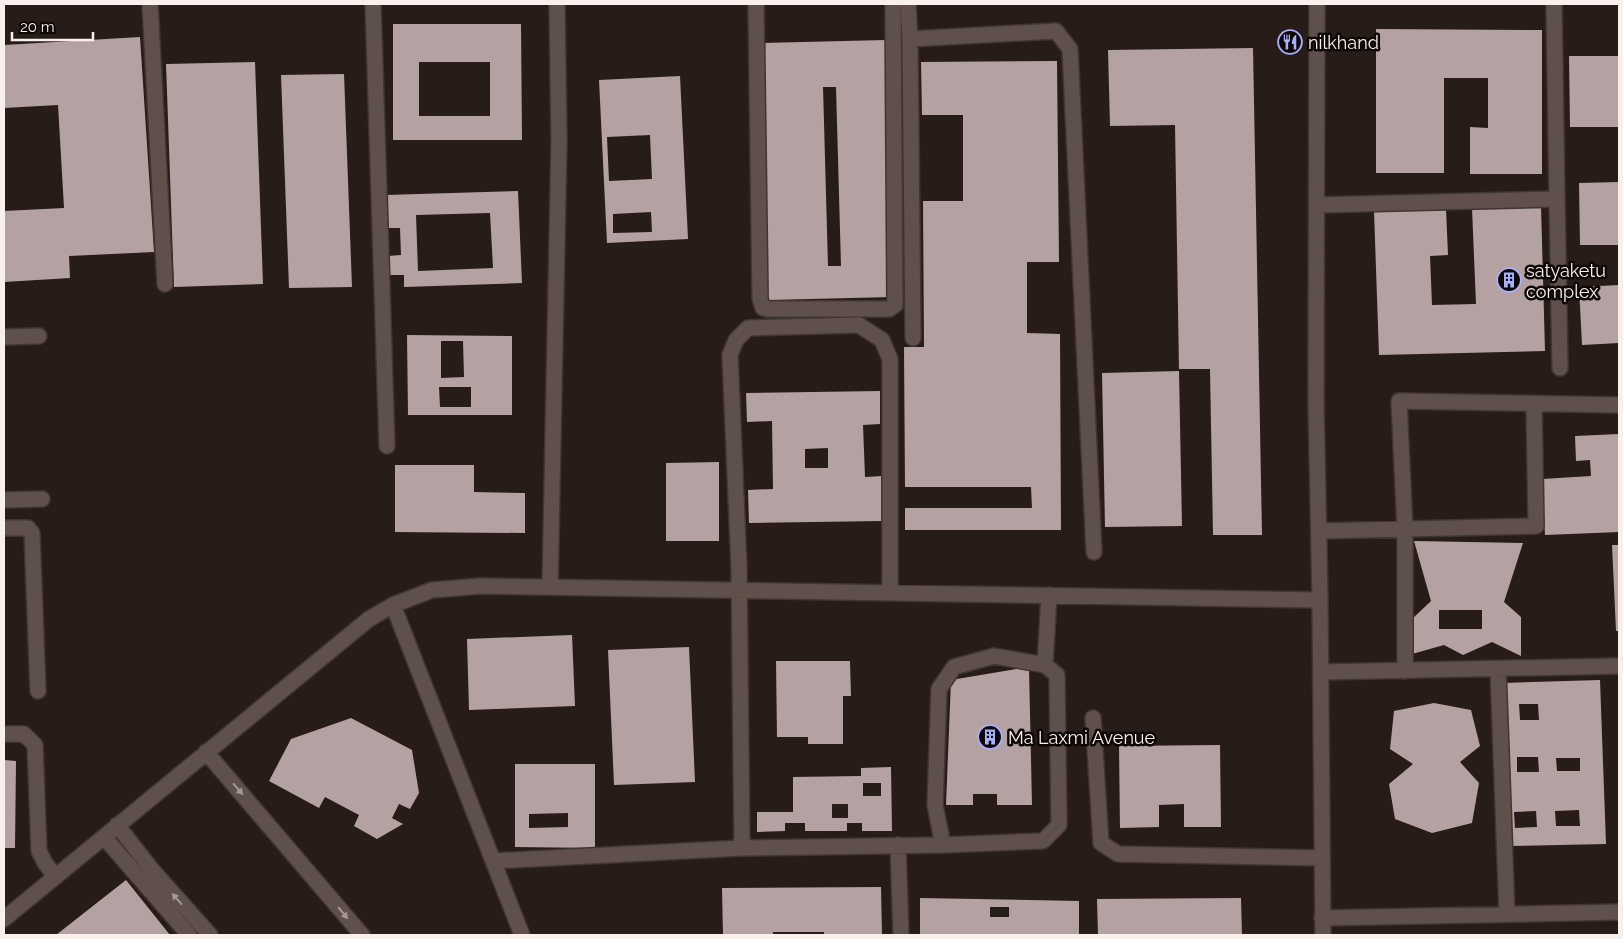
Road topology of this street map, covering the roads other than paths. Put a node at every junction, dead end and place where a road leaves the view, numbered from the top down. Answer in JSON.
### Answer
{"nodes":[{"id":1,"x":150,"y":4,"type":"edge"},
{"id":2,"x":373,"y":4,"type":"edge"},
{"id":3,"x":558,"y":4,"type":"edge"},
{"id":4,"x":756,"y":4,"type":"edge"},
{"id":5,"x":893,"y":4,"type":"edge"},
{"id":6,"x":908,"y":4,"type":"edge"},
{"id":7,"x":1317,"y":4,"type":"edge"},
{"id":8,"x":1554,"y":4,"type":"edge"},
{"id":9,"x":910,"y":39,"type":"junction"},
{"id":10,"x":1557,"y":199,"type":"junction"},
{"id":11,"x":1317,"y":205,"type":"junction"},
{"id":12,"x":165,"y":284,"type":"dead end"},
{"id":13,"x":39,"y":336,"type":"dead end"},
{"id":14,"x":4,"y":337,"type":"edge"},
{"id":15,"x":913,"y":338,"type":"dead end"},
{"id":16,"x":1560,"y":368,"type":"dead end"},
{"id":17,"x":1534,"y":404,"type":"junction"},
{"id":18,"x":1619,"y":405,"type":"edge"},
{"id":19,"x":387,"y":446,"type":"dead end"},
{"id":20,"x":42,"y":499,"type":"dead end"},
{"id":21,"x":4,"y":500,"type":"edge"},
{"id":22,"x":4,"y":528,"type":"edge"},
{"id":23,"x":1405,"y":529,"type":"junction"},
{"id":24,"x":1319,"y":531,"type":"junction"},
{"id":25,"x":1094,"y":552,"type":"dead end"},
{"id":26,"x":550,"y":587,"type":"junction"},
{"id":27,"x":738,"y":590,"type":"junction"},
{"id":28,"x":890,"y":593,"type":"junction"},
{"id":29,"x":1049,"y":595,"type":"junction"},
{"id":30,"x":1320,"y":600,"type":"junction"},
{"id":31,"x":393,"y":605,"type":"junction"},
{"id":32,"x":1045,"y":665,"type":"junction"},
{"id":33,"x":1619,"y":666,"type":"edge"},
{"id":34,"x":1498,"y":669,"type":"junction"},
{"id":35,"x":1405,"y":671,"type":"junction"},
{"id":36,"x":1321,"y":672,"type":"junction"},
{"id":37,"x":38,"y":691,"type":"dead end"},
{"id":38,"x":1093,"y":718,"type":"dead end"},
{"id":39,"x":4,"y":734,"type":"edge"},
{"id":40,"x":206,"y":752,"type":"junction"},
{"id":41,"x":117,"y":826,"type":"junction"},
{"id":42,"x":104,"y":836,"type":"junction"},
{"id":43,"x":898,"y":845,"type":"junction"},
{"id":44,"x":943,"y":845,"type":"junction"},
{"id":45,"x":742,"y":848,"type":"junction"},
{"id":46,"x":1322,"y":858,"type":"junction"},
{"id":47,"x":493,"y":861,"type":"junction"},
{"id":48,"x":55,"y":876,"type":"junction"},
{"id":49,"x":1619,"y":912,"type":"edge"},
{"id":50,"x":1506,"y":914,"type":"junction"},
{"id":51,"x":4,"y":918,"type":"edge"},
{"id":52,"x":1322,"y":918,"type":"junction"},
{"id":53,"x":189,"y":935,"type":"edge"},
{"id":54,"x":210,"y":935,"type":"edge"},
{"id":55,"x":362,"y":935,"type":"edge"},
{"id":56,"x":522,"y":935,"type":"edge"},
{"id":57,"x":901,"y":935,"type":"edge"},
{"id":58,"x":1322,"y":935,"type":"edge"}],
"edges":[{"from":1,"to":12,"type":"street"},
{"from":2,"to":19,"type":"street"},
{"from":3,"to":26,"type":"street"},
{"from":4,"to":5,"type":"street"},
{"from":6,"to":9,"type":"street"},
{"from":7,"to":11,"type":"street"},
{"from":8,"to":10,"type":"street"},
{"from":9,"to":15,"type":"street"},
{"from":9,"to":25,"type":"street"},
{"from":10,"to":11,"type":"street"},
{"from":10,"to":16,"type":"street"},
{"from":11,"to":24,"type":"street"},
{"from":13,"to":14,"type":"street"},
{"from":17,"to":18,"type":"street"},
{"from":17,"to":23,"type":"street"},
{"from":17,"to":23,"type":"street"},
{"from":20,"to":21,"type":"street"},
{"from":22,"to":37,"type":"street"},
{"from":23,"to":24,"type":"street"},
{"from":23,"to":35,"type":"street"},
{"from":24,"to":30,"type":"street"},
{"from":26,"to":27,"type":"street"},
{"from":26,"to":31,"type":"street"},
{"from":27,"to":28,"type":"street"},
{"from":27,"to":28,"type":"street"},
{"from":27,"to":45,"type":"street"},
{"from":28,"to":29,"type":"street"},
{"from":29,"to":30,"type":"street"},
{"from":29,"to":32,"type":"street"},
{"from":30,"to":36,"type":"street"},
{"from":31,"to":40,"type":"street"},
{"from":31,"to":47,"type":"street"},
{"from":32,"to":44,"type":"street"},
{"from":32,"to":44,"type":"street"},
{"from":33,"to":34,"type":"street"},
{"from":34,"to":35,"type":"street"},
{"from":34,"to":50,"type":"street"},
{"from":35,"to":36,"type":"street"},
{"from":36,"to":46,"type":"street"},
{"from":38,"to":46,"type":"street"},
{"from":39,"to":48,"type":"street"},
{"from":40,"to":41,"type":"street"},
{"from":40,"to":55,"type":"street","one_way":true},
{"from":41,"to":42,"type":"street"},
{"from":54,"to":41,"type":"street","one_way":true},
{"from":42,"to":48,"type":"street"},
{"from":42,"to":53,"type":"street"},
{"from":43,"to":44,"type":"street"},
{"from":43,"to":45,"type":"street"},
{"from":43,"to":57,"type":"street"},
{"from":45,"to":47,"type":"street"},
{"from":46,"to":52,"type":"street"},
{"from":47,"to":56,"type":"street"},
{"from":48,"to":51,"type":"street"},
{"from":49,"to":50,"type":"street"},
{"from":50,"to":52,"type":"street"},
{"from":52,"to":58,"type":"street"}]}
